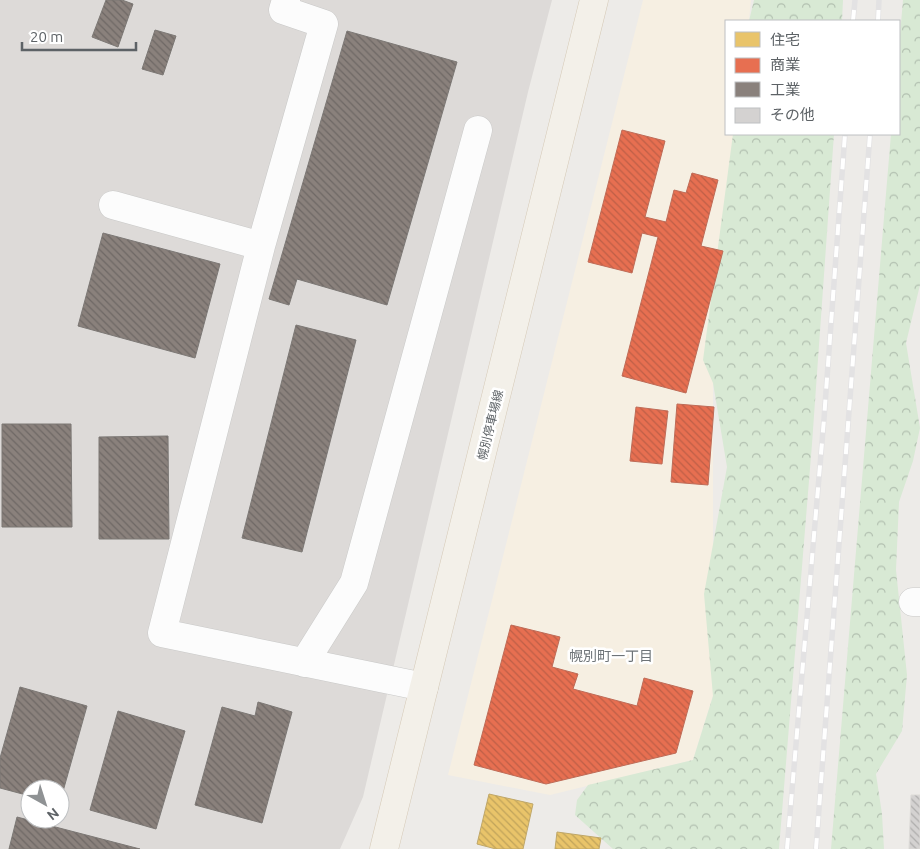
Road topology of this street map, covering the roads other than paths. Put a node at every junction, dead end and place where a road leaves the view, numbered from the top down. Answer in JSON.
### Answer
{"nodes":[{"id":1,"x":286,"y":0,"type":"edge"},
{"id":2,"x":594,"y":0,"type":"edge"},
{"id":3,"x":478,"y":130,"type":"dead end"},
{"id":4,"x":113,"y":204,"type":"dead end"},
{"id":5,"x":260,"y":246,"type":"junction"},
{"id":6,"x":304,"y":663,"type":"junction"},
{"id":7,"x":424,"y":687,"type":"junction"},
{"id":8,"x":384,"y":849,"type":"edge"}],
"edges":[{"from":1,"to":5,"type":"lane"},
{"from":2,"to":7,"type":"main road","name":"幌別停車場線"},
{"from":3,"to":6,"type":"lane"},
{"from":4,"to":5,"type":"lane"},
{"from":5,"to":6,"type":"lane"},
{"from":6,"to":7,"type":"lane"},
{"from":7,"to":8,"type":"main road","name":"幌別停車場線"}]}
